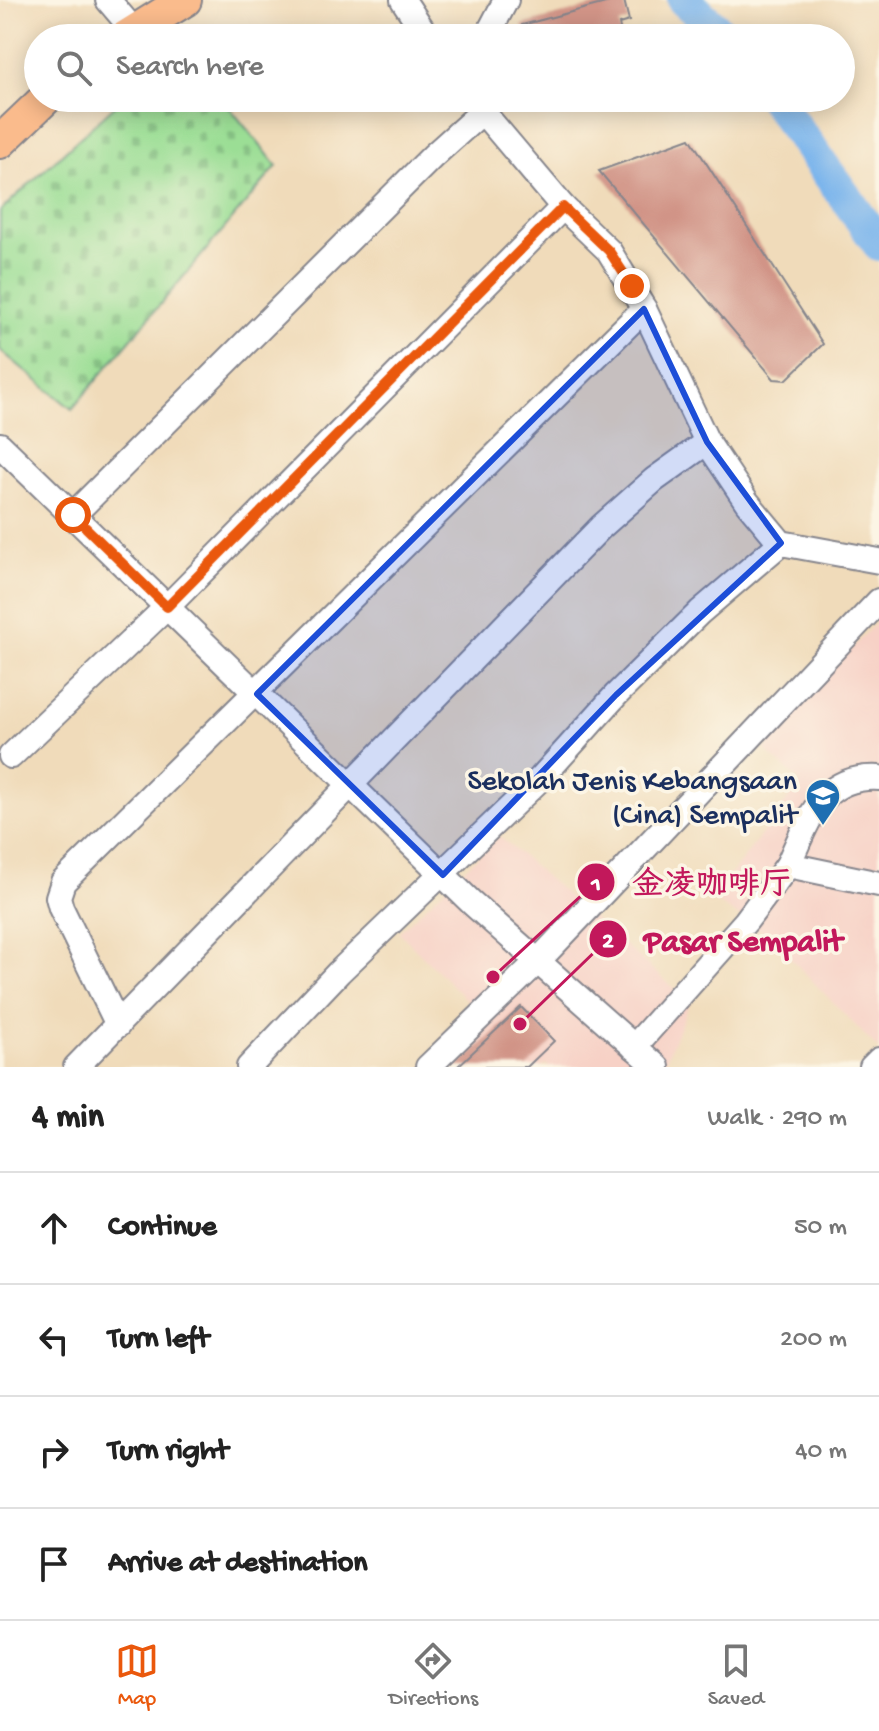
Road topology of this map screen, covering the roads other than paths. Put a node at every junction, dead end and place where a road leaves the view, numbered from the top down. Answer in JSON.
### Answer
{"nodes":[{"id":1,"x":108,"y":0,"type":"edge"},
{"id":2,"x":185,"y":0,"type":"edge"},
{"id":3,"x":403,"y":0,"type":"edge"},
{"id":4,"x":506,"y":0,"type":"edge"},
{"id":5,"x":123,"y":24,"type":"edge"},
{"id":6,"x":147,"y":24,"type":"edge"},
{"id":7,"x":419,"y":24,"type":"edge"},
{"id":8,"x":493,"y":24,"type":"edge"},
{"id":9,"x":31,"y":112,"type":"edge"},
{"id":10,"x":471,"y":112,"type":"edge"},
{"id":11,"x":483,"y":112,"type":"edge"},
{"id":12,"x":0,"y":142,"type":"edge"},
{"id":13,"x":563,"y":207,"type":"junction"},
{"id":14,"x":644,"y":309,"type":"junction"},
{"id":15,"x":707,"y":442,"type":"junction"},
{"id":16,"x":0,"y":445,"type":"edge"},
{"id":17,"x":73,"y":515,"type":"junction"},
{"id":18,"x":781,"y":543,"type":"junction"},
{"id":19,"x":879,"y":561,"type":"edge"},
{"id":20,"x":879,"y":601,"type":"edge"},
{"id":21,"x":167,"y":607,"type":"junction"},
{"id":22,"x":257,"y":694,"type":"junction"},
{"id":23,"x":11,"y":756,"type":"dead end"},
{"id":24,"x":879,"y":778,"type":"edge"},
{"id":25,"x":352,"y":787,"type":"junction"},
{"id":26,"x":788,"y":865,"type":"junction"},
{"id":27,"x":443,"y":875,"type":"junction"},
{"id":28,"x":879,"y":884,"type":"edge"},
{"id":29,"x":538,"y":961,"type":"junction"},
{"id":30,"x":118,"y":1025,"type":"junction"},
{"id":31,"x":634,"y":1047,"type":"junction"},
{"id":32,"x":879,"y":1060,"type":"edge"},
{"id":33,"x":76,"y":1067,"type":"edge"},
{"id":34,"x":249,"y":1067,"type":"edge"},
{"id":35,"x":428,"y":1067,"type":"edge"},
{"id":36,"x":657,"y":1067,"type":"edge"},
{"id":37,"x":872,"y":1067,"type":"edge"}],
"edges":[{"from":1,"to":5,"type":"street"},
{"from":2,"to":6,"type":"main road"},
{"from":3,"to":7,"type":"street"},
{"from":4,"to":8,"type":"street"},
{"from":9,"to":12,"type":"main road"},
{"from":10,"to":17,"type":"street"},
{"from":11,"to":13,"type":"street"},
{"from":13,"to":14,"type":"street"},
{"from":13,"to":21,"type":"street"},
{"from":14,"to":15,"type":"street"},
{"from":14,"to":22,"type":"street"},
{"from":15,"to":18,"type":"street"},
{"from":15,"to":25,"type":"street"},
{"from":16,"to":17,"type":"street"},
{"from":17,"to":21,"type":"street"},
{"from":18,"to":19,"type":"street"},
{"from":18,"to":27,"type":"street"},
{"from":20,"to":29,"type":"street"},
{"from":21,"to":22,"type":"street"},
{"from":21,"to":23,"type":"street"},
{"from":22,"to":25,"type":"street"},
{"from":22,"to":30,"type":"street"},
{"from":24,"to":26,"type":"street"},
{"from":25,"to":27,"type":"street"},
{"from":25,"to":30,"type":"street"},
{"from":26,"to":28,"type":"street"},
{"from":26,"to":31,"type":"street"},
{"from":27,"to":29,"type":"street"},
{"from":27,"to":34,"type":"street"},
{"from":29,"to":31,"type":"street"},
{"from":29,"to":35,"type":"street"},
{"from":30,"to":33,"type":"street"},
{"from":31,"to":36,"type":"street"},
{"from":32,"to":37,"type":"street"}]}
